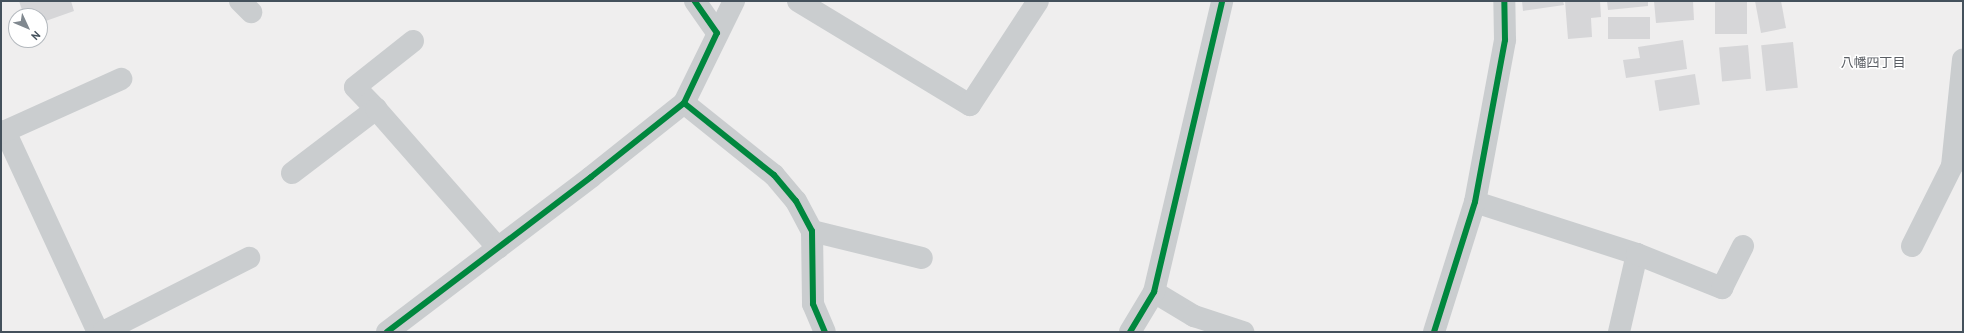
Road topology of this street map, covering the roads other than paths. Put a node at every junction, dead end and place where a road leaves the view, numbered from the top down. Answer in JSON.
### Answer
{"nodes":[{"id":1,"x":695,"y":1,"type":"edge"},
{"id":2,"x":734,"y":1,"type":"edge"},
{"id":3,"x":798,"y":1,"type":"edge"},
{"id":4,"x":1038,"y":1,"type":"edge"},
{"id":5,"x":1222,"y":1,"type":"edge"},
{"id":6,"x":1504,"y":1,"type":"edge"},
{"id":7,"x":717,"y":33,"type":"junction"},
{"id":8,"x":413,"y":41,"type":"dead end"},
{"id":9,"x":1963,"y":60,"type":"edge"},
{"id":10,"x":121,"y":79,"type":"dead end"},
{"id":11,"x":684,"y":103,"type":"junction"},
{"id":12,"x":376,"y":109,"type":"junction"},
{"id":13,"x":3,"y":132,"type":"edge"},
{"id":14,"x":292,"y":173,"type":"dead end"},
{"id":15,"x":1475,"y":202,"type":"junction"},
{"id":16,"x":812,"y":231,"type":"junction"},
{"id":17,"x":1743,"y":246,"type":"dead end"},
{"id":18,"x":1912,"y":246,"type":"dead end"},
{"id":19,"x":498,"y":248,"type":"junction"},
{"id":20,"x":1637,"y":254,"type":"junction"},
{"id":21,"x":249,"y":258,"type":"dead end"},
{"id":22,"x":922,"y":258,"type":"dead end"},
{"id":23,"x":1154,"y":292,"type":"junction"},
{"id":24,"x":392,"y":331,"type":"edge"},
{"id":25,"x":98,"y":332,"type":"edge"},
{"id":26,"x":103,"y":332,"type":"edge"},
{"id":27,"x":825,"y":332,"type":"edge"},
{"id":28,"x":1130,"y":332,"type":"edge"},
{"id":29,"x":1242,"y":332,"type":"edge"},
{"id":30,"x":1434,"y":332,"type":"edge"},
{"id":31,"x":1619,"y":332,"type":"edge"}],
"edges":[{"from":1,"to":7,"type":"street"},
{"from":2,"to":7,"type":"street"},
{"from":3,"to":4,"type":"street"},
{"from":5,"to":23,"type":"street"},
{"from":6,"to":15,"type":"street"},
{"from":7,"to":11,"type":"street"},
{"from":8,"to":12,"type":"street"},
{"from":9,"to":18,"type":"street"},
{"from":10,"to":13,"type":"street"},
{"from":11,"to":16,"type":"street"},
{"from":11,"to":19,"type":"street"},
{"from":12,"to":14,"type":"street"},
{"from":12,"to":19,"type":"street"},
{"from":13,"to":25,"type":"street"},
{"from":15,"to":20,"type":"street"},
{"from":15,"to":30,"type":"street"},
{"from":16,"to":22,"type":"street"},
{"from":16,"to":27,"type":"street"},
{"from":17,"to":20,"type":"street"},
{"from":19,"to":24,"type":"street"},
{"from":20,"to":31,"type":"street"},
{"from":21,"to":26,"type":"street"},
{"from":23,"to":28,"type":"street"},
{"from":23,"to":29,"type":"street"}]}
